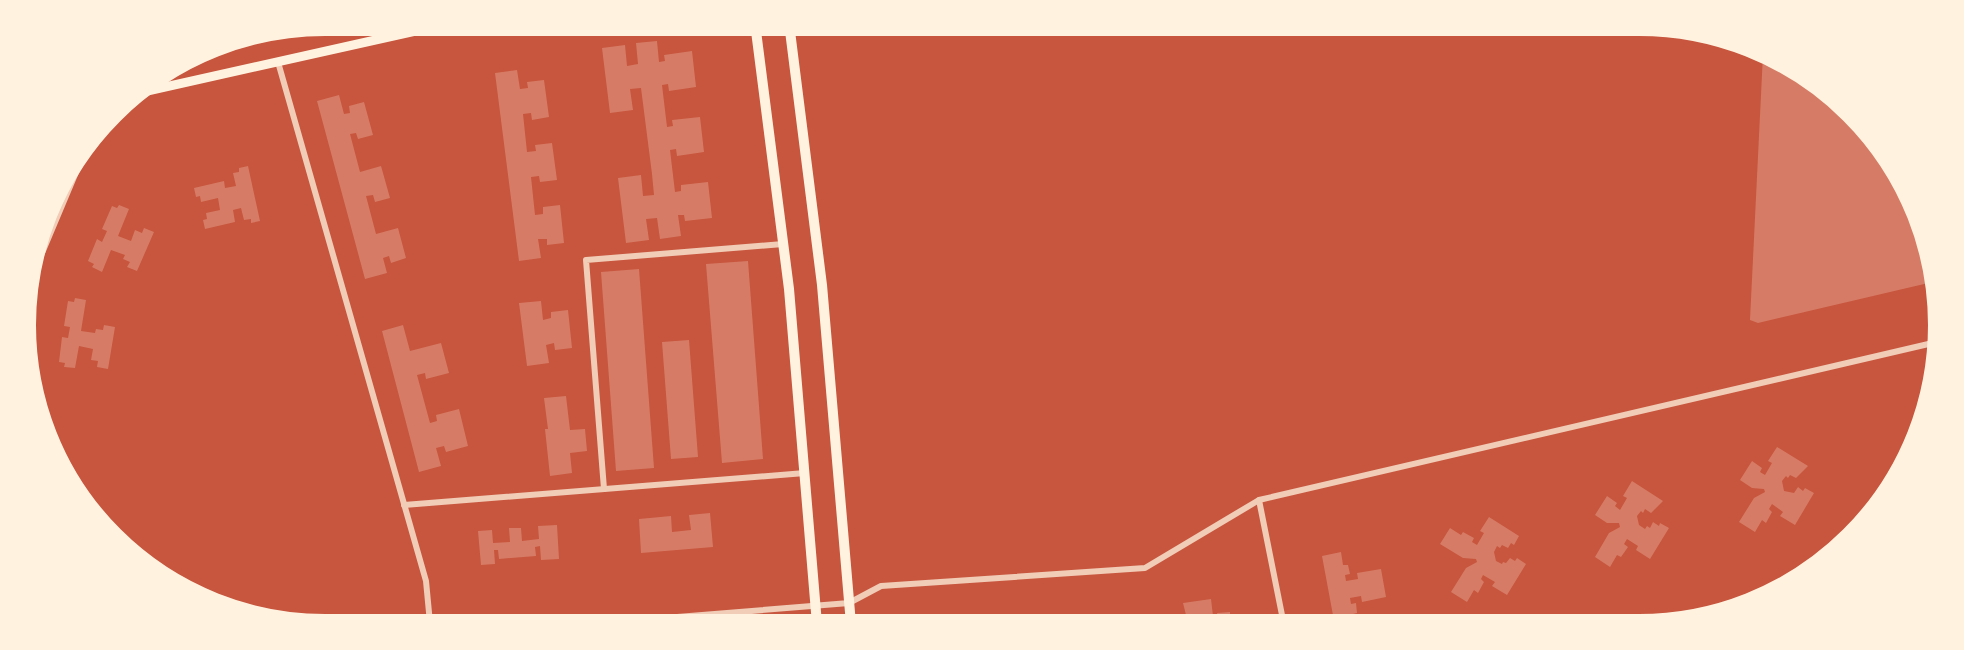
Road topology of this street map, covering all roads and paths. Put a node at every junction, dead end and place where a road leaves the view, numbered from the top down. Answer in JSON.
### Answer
{"nodes":[{"id":1,"x":412,"y":32,"type":"edge"},
{"id":2,"x":752,"y":32,"type":"edge"},
{"id":3,"x":756,"y":32,"type":"edge"},
{"id":4,"x":791,"y":32,"type":"edge"},
{"id":5,"x":793,"y":32,"type":"edge"},
{"id":6,"x":792,"y":40,"type":"junction"},
{"id":7,"x":758,"y":42,"type":"junction"},
{"id":8,"x":278,"y":62,"type":"junction"},
{"id":9,"x":147,"y":91,"type":"edge"},
{"id":10,"x":79,"y":166,"type":"edge"},
{"id":11,"x":784,"y":244,"type":"junction"},
{"id":12,"x":39,"y":260,"type":"edge"},
{"id":13,"x":1932,"y":343,"type":"edge"},
{"id":14,"x":805,"y":473,"type":"junction"},
{"id":15,"x":604,"y":489,"type":"junction"},
{"id":16,"x":1259,"y":500,"type":"junction"},
{"id":17,"x":404,"y":505,"type":"junction"},
{"id":18,"x":849,"y":603,"type":"junction"},
{"id":19,"x":816,"y":606,"type":"junction"},
{"id":20,"x":430,"y":618,"type":"edge"},
{"id":21,"x":665,"y":618,"type":"edge"},
{"id":22,"x":817,"y":618,"type":"edge"},
{"id":23,"x":850,"y":618,"type":"edge"},
{"id":24,"x":1282,"y":618,"type":"edge"}],
"edges":[{"from":1,"to":8,"type":"main road"},
{"from":2,"to":7,"type":"main road"},
{"from":3,"to":7,"type":"main road"},
{"from":4,"to":6,"type":"main road"},
{"from":5,"to":6,"type":"main road"},
{"from":6,"to":18,"type":"main road"},
{"from":7,"to":11,"type":"main road"},
{"from":8,"to":9,"type":"main road"},
{"from":8,"to":17,"type":"street"},
{"from":10,"to":12,"type":"street"},
{"from":11,"to":14,"type":"main road"},
{"from":11,"to":15,"type":"street"},
{"from":13,"to":16,"type":"street"},
{"from":14,"to":15,"type":"street"},
{"from":14,"to":19,"type":"main road"},
{"from":15,"to":17,"type":"street"},
{"from":16,"to":18,"type":"street"},
{"from":16,"to":24,"type":"street"},
{"from":17,"to":20,"type":"street"},
{"from":18,"to":19,"type":"street"},
{"from":18,"to":23,"type":"main road"},
{"from":19,"to":21,"type":"street"},
{"from":19,"to":22,"type":"main road"}]}
